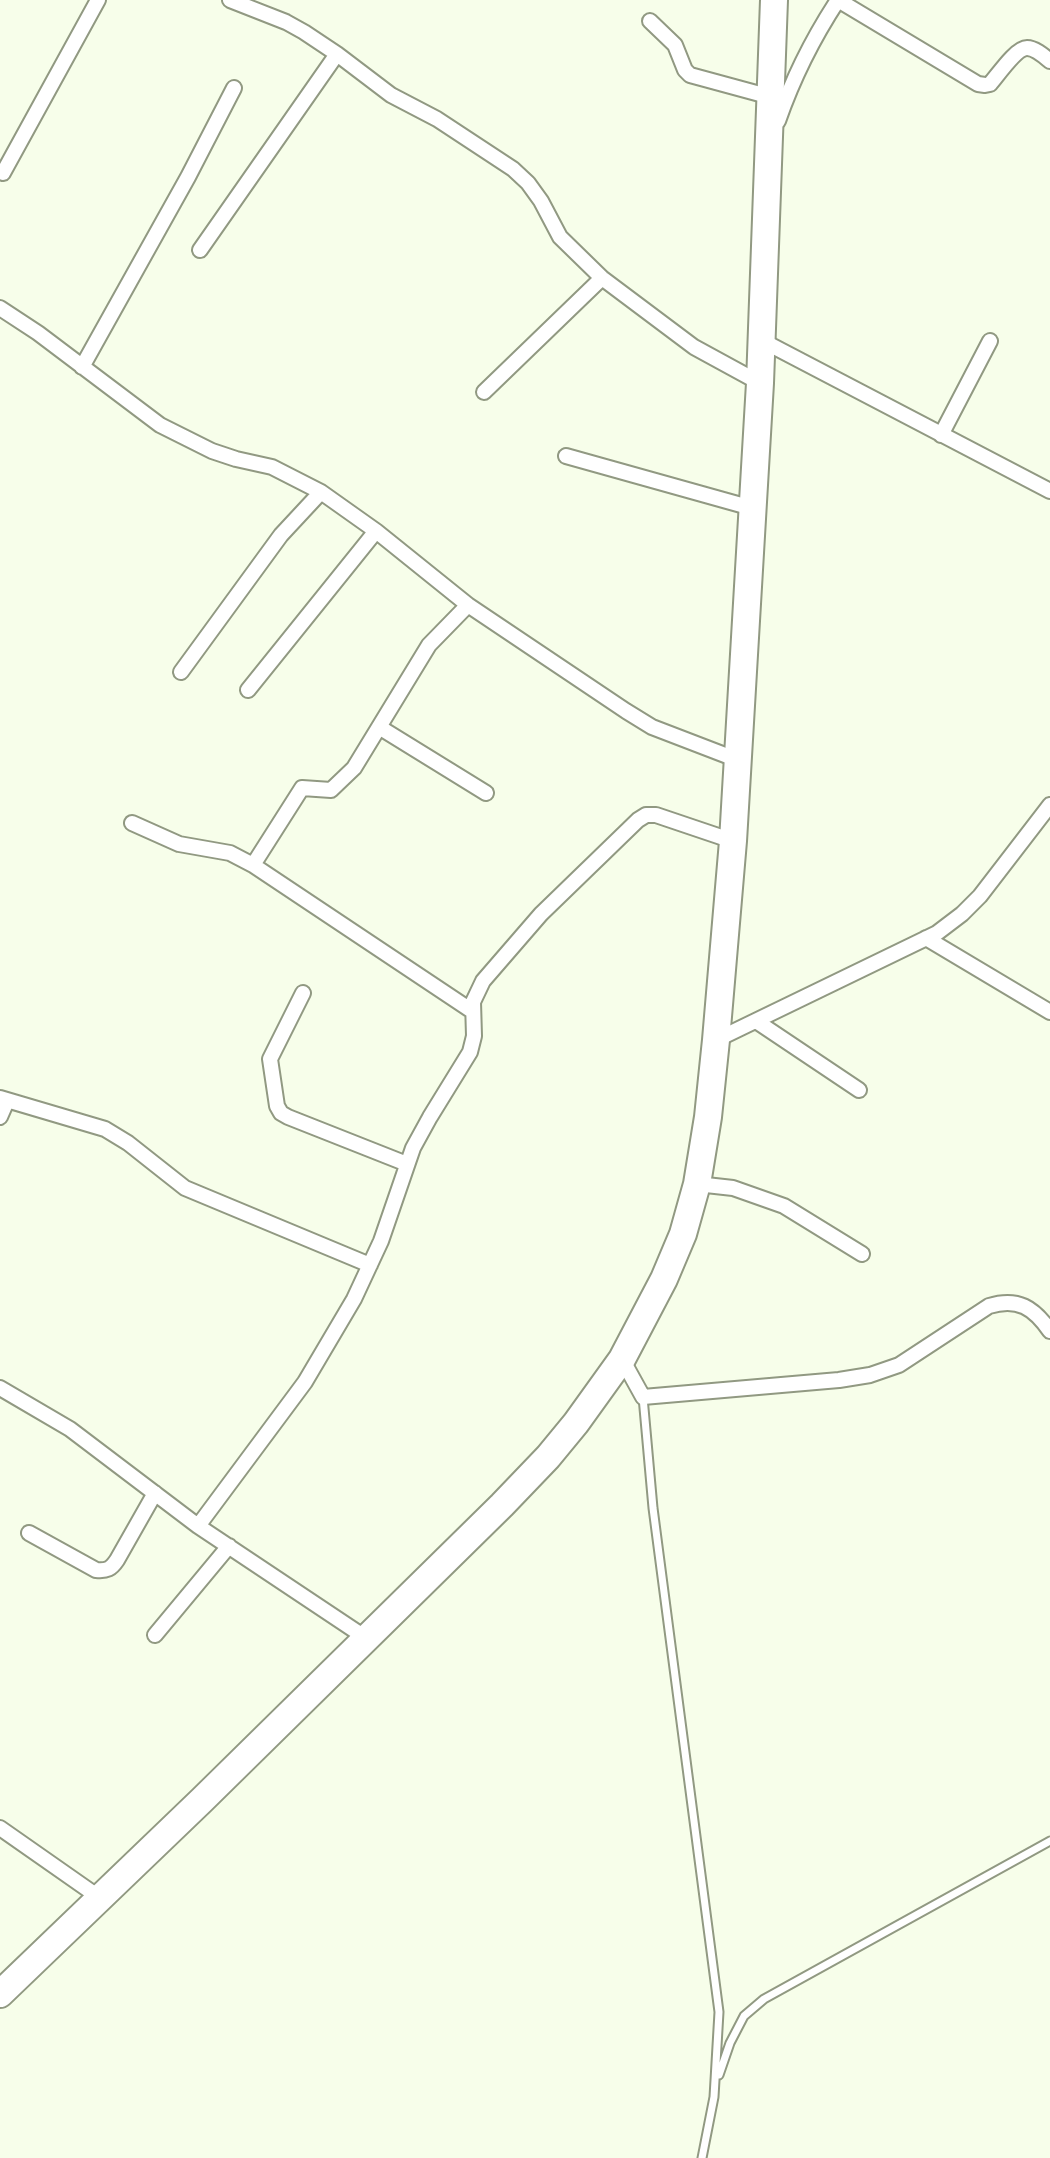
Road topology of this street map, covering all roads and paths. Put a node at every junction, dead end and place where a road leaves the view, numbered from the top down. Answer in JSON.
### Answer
{"nodes":[{"id":1,"x":98,"y":0,"type":"edge"},
{"id":2,"x":230,"y":0,"type":"edge"},
{"id":3,"x":774,"y":0,"type":"edge"},
{"id":4,"x":838,"y":0,"type":"edge"},
{"id":5,"x":264,"y":6,"type":"edge"},
{"id":6,"x":650,"y":21,"type":"dead end"},
{"id":7,"x":337,"y":54,"type":"junction"},
{"id":8,"x":1050,"y":61,"type":"edge"},
{"id":9,"x":234,"y":88,"type":"dead end"},
{"id":10,"x":771,"y":97,"type":"junction"},
{"id":11,"x":769,"y":146,"type":"junction"},
{"id":12,"x":1,"y":174,"type":"edge"},
{"id":13,"x":200,"y":250,"type":"dead end"},
{"id":14,"x":602,"y":278,"type":"junction"},
{"id":15,"x":0,"y":308,"type":"edge"},
{"id":16,"x":761,"y":340,"type":"junction"},
{"id":17,"x":990,"y":341,"type":"dead end"},
{"id":18,"x":82,"y":367,"type":"junction"},
{"id":19,"x":760,"y":383,"type":"junction"},
{"id":20,"x":484,"y":392,"type":"dead end"},
{"id":21,"x":941,"y":435,"type":"junction"},
{"id":22,"x":566,"y":456,"type":"dead end"},
{"id":23,"x":1050,"y":491,"type":"edge"},
{"id":24,"x":321,"y":492,"type":"junction"},
{"id":25,"x":752,"y":508,"type":"junction"},
{"id":26,"x":376,"y":531,"type":"junction"},
{"id":27,"x":468,"y":605,"type":"junction"},
{"id":28,"x":181,"y":672,"type":"dead end"},
{"id":29,"x":248,"y":690,"type":"dead end"},
{"id":30,"x":379,"y":727,"type":"junction"},
{"id":31,"x":738,"y":760,"type":"junction"},
{"id":32,"x":486,"y":793,"type":"dead end"},
{"id":33,"x":1050,"y":805,"type":"edge"},
{"id":34,"x":132,"y":823,"type":"dead end"},
{"id":35,"x":733,"y":841,"type":"junction"},
{"id":36,"x":253,"y":865,"type":"junction"},
{"id":37,"x":926,"y":938,"type":"junction"},
{"id":38,"x":303,"y":993,"type":"dead end"},
{"id":39,"x":472,"y":1011,"type":"junction"},
{"id":40,"x":1050,"y":1012,"type":"edge"},
{"id":41,"x":756,"y":1021,"type":"junction"},
{"id":42,"x":716,"y":1040,"type":"junction"},
{"id":43,"x":859,"y":1090,"type":"dead end"},
{"id":44,"x":4,"y":1099,"type":"edge"},
{"id":45,"x":0,"y":1117,"type":"edge"},
{"id":46,"x":407,"y":1164,"type":"junction"},
{"id":47,"x":697,"y":1184,"type":"junction"},
{"id":48,"x":862,"y":1254,"type":"dead end"},
{"id":49,"x":370,"y":1265,"type":"junction"},
{"id":50,"x":1050,"y":1331,"type":"edge"},
{"id":51,"x":622,"y":1359,"type":"junction"},
{"id":52,"x":0,"y":1388,"type":"edge"},
{"id":53,"x":643,"y":1397,"type":"junction"},
{"id":54,"x":155,"y":1493,"type":"junction"},
{"id":55,"x":198,"y":1526,"type":"junction"},
{"id":56,"x":29,"y":1533,"type":"dead end"},
{"id":57,"x":229,"y":1546,"type":"junction"},
{"id":58,"x":155,"y":1635,"type":"dead end"},
{"id":59,"x":366,"y":1638,"type":"junction"},
{"id":60,"x":0,"y":1828,"type":"edge"},
{"id":61,"x":1050,"y":1841,"type":"edge"},
{"id":62,"x":100,"y":1898,"type":"junction"},
{"id":63,"x":0,"y":1994,"type":"edge"},
{"id":64,"x":714,"y":2097,"type":"junction"},
{"id":65,"x":702,"y":2158,"type":"edge"}],
"edges":[{"from":1,"to":12,"type":"street"},
{"from":2,"to":5,"type":"street"},
{"from":3,"to":10,"type":"highway"},
{"from":4,"to":8,"type":"street"},
{"from":4,"to":11,"type":"street"},
{"from":5,"to":7,"type":"street"},
{"from":6,"to":10,"type":"street"},
{"from":7,"to":13,"type":"street"},
{"from":7,"to":14,"type":"street"},
{"from":9,"to":18,"type":"street"},
{"from":10,"to":11,"type":"highway"},
{"from":11,"to":16,"type":"highway"},
{"from":14,"to":19,"type":"street"},
{"from":14,"to":20,"type":"street"},
{"from":15,"to":18,"type":"street"},
{"from":16,"to":19,"type":"highway"},
{"from":16,"to":21,"type":"street"},
{"from":17,"to":21,"type":"street"},
{"from":18,"to":24,"type":"street"},
{"from":19,"to":25,"type":"highway"},
{"from":21,"to":23,"type":"street"},
{"from":22,"to":25,"type":"street"},
{"from":24,"to":26,"type":"street"},
{"from":24,"to":28,"type":"street"},
{"from":25,"to":31,"type":"highway"},
{"from":26,"to":27,"type":"street"},
{"from":26,"to":29,"type":"street"},
{"from":27,"to":30,"type":"street"},
{"from":27,"to":31,"type":"street"},
{"from":30,"to":32,"type":"street"},
{"from":30,"to":36,"type":"street"},
{"from":31,"to":35,"type":"highway"},
{"from":33,"to":37,"type":"street"},
{"from":34,"to":36,"type":"street"},
{"from":35,"to":39,"type":"street"},
{"from":35,"to":42,"type":"highway"},
{"from":36,"to":39,"type":"street"},
{"from":37,"to":40,"type":"street"},
{"from":37,"to":41,"type":"street"},
{"from":38,"to":46,"type":"street"},
{"from":39,"to":46,"type":"street"},
{"from":41,"to":42,"type":"street"},
{"from":41,"to":43,"type":"street"},
{"from":42,"to":47,"type":"highway"},
{"from":44,"to":45,"type":"street"},
{"from":44,"to":49,"type":"street"},
{"from":46,"to":49,"type":"street"},
{"from":47,"to":48,"type":"street"},
{"from":47,"to":51,"type":"highway"},
{"from":49,"to":55,"type":"street"},
{"from":50,"to":53,"type":"street"},
{"from":51,"to":53,"type":"street"},
{"from":51,"to":59,"type":"highway"},
{"from":52,"to":54,"type":"street"},
{"from":53,"to":64,"type":"lane"},
{"from":54,"to":55,"type":"street"},
{"from":54,"to":56,"type":"street"},
{"from":55,"to":57,"type":"street"},
{"from":57,"to":58,"type":"street"},
{"from":57,"to":59,"type":"street"},
{"from":59,"to":62,"type":"highway"},
{"from":60,"to":62,"type":"street"},
{"from":61,"to":64,"type":"lane"},
{"from":62,"to":63,"type":"highway"},
{"from":64,"to":65,"type":"lane"}]}
